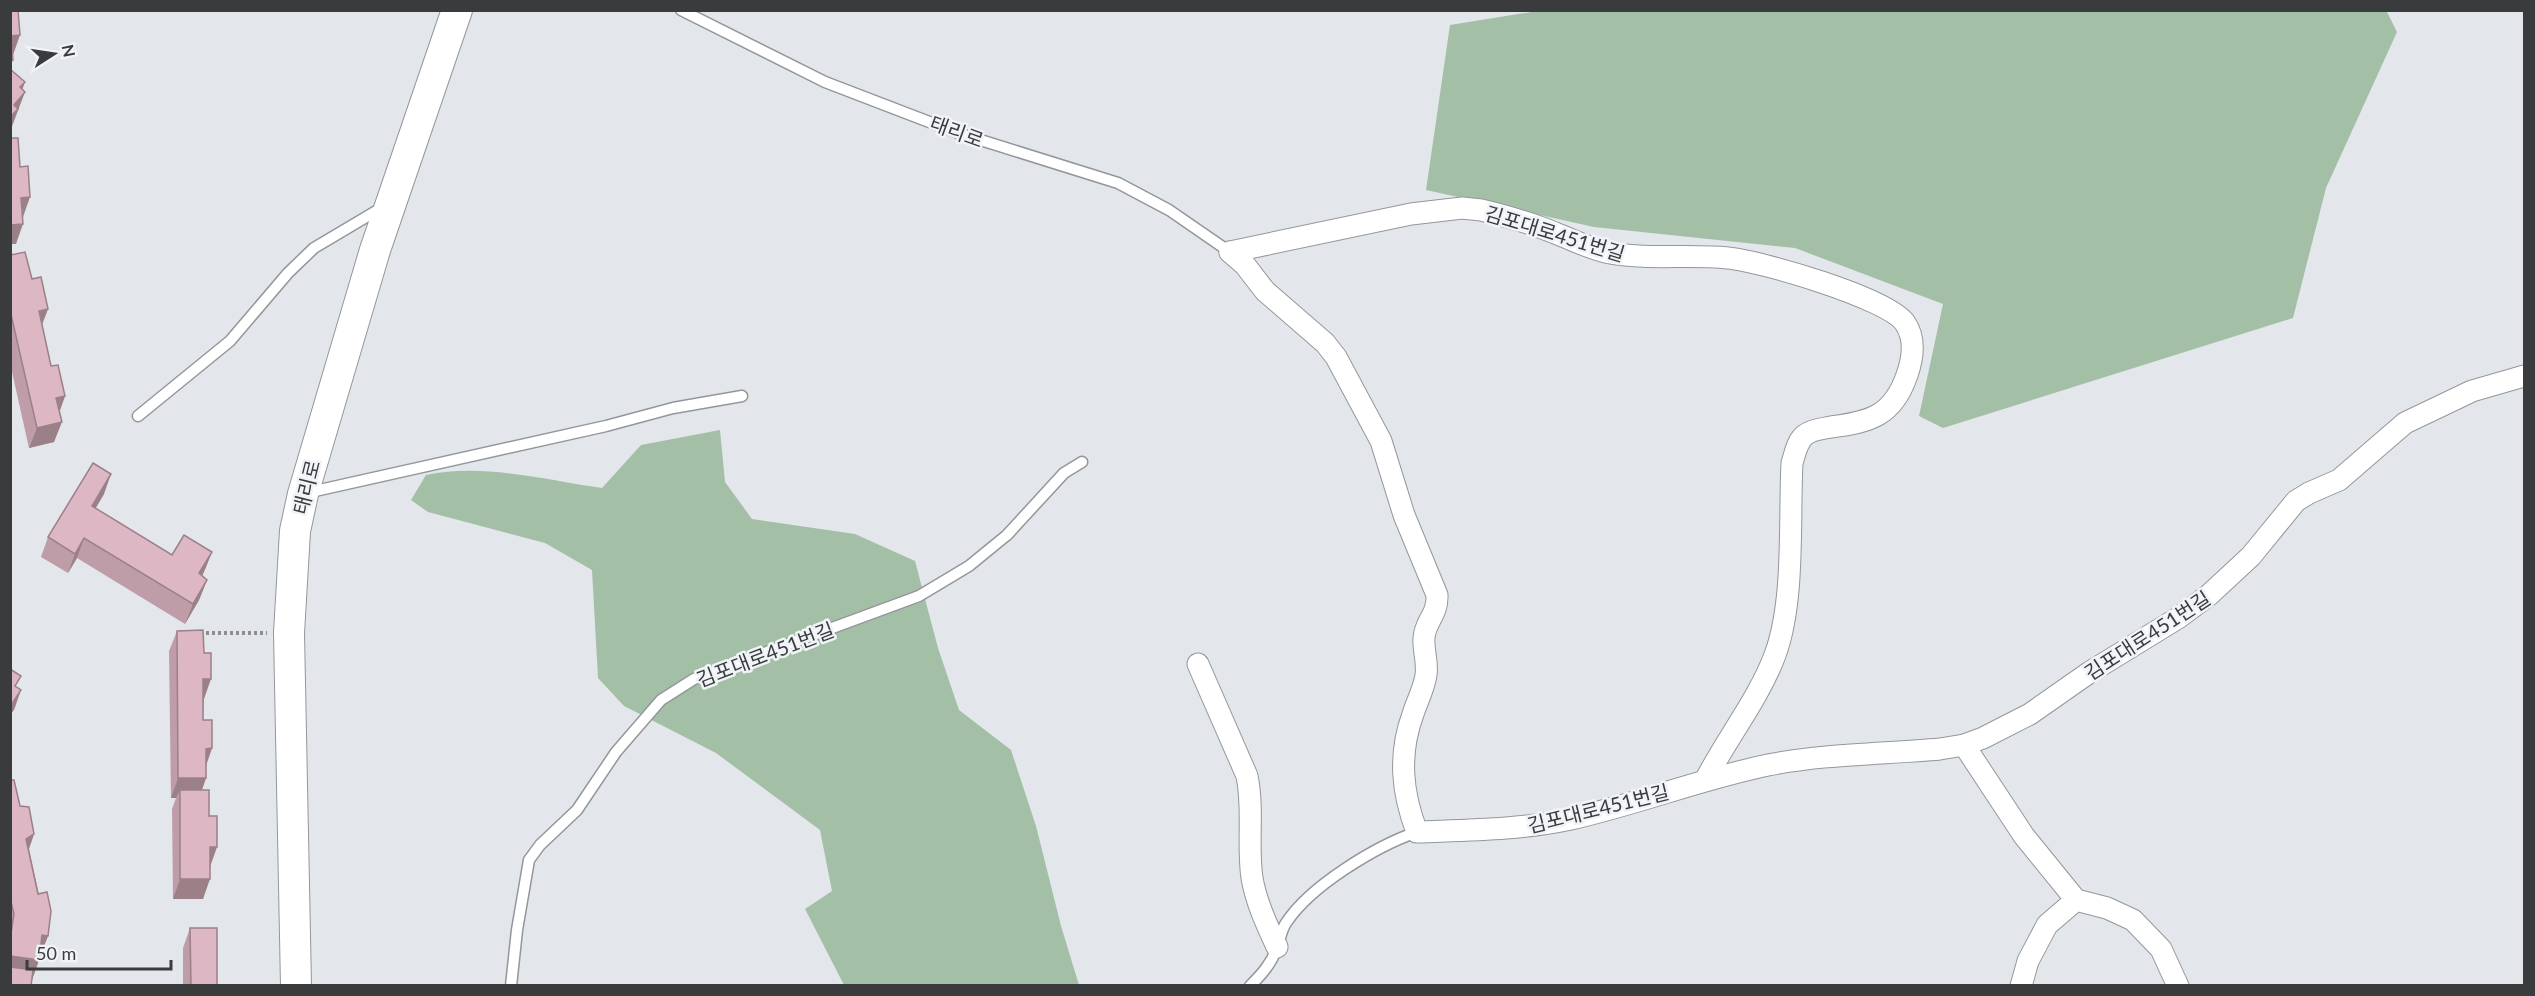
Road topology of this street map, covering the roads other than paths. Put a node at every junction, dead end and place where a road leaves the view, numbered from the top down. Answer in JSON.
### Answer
{"nodes":[{"id":1,"x":457,"y":10,"type":"edge"},
{"id":2,"x":681,"y":10,"type":"edge"},
{"id":3,"x":391,"y":202,"type":"junction"},
{"id":4,"x":1230,"y":252,"type":"junction"},
{"id":5,"x":2524,"y":376,"type":"edge"},
{"id":6,"x":742,"y":396,"type":"dead end"},
{"id":7,"x":138,"y":416,"type":"dead end"},
{"id":8,"x":1082,"y":462,"type":"dead end"},
{"id":9,"x":303,"y":494,"type":"junction"},
{"id":10,"x":1198,"y":664,"type":"dead end"},
{"id":11,"x":1964,"y":745,"type":"junction"},
{"id":12,"x":1706,"y":779,"type":"junction"},
{"id":13,"x":1417,"y":832,"type":"junction"},
{"id":14,"x":2076,"y":900,"type":"junction"},
{"id":15,"x":1277,"y":947,"type":"junction"},
{"id":16,"x":296,"y":986,"type":"edge"},
{"id":17,"x":511,"y":986,"type":"edge"},
{"id":18,"x":1250,"y":986,"type":"edge"},
{"id":19,"x":2021,"y":986,"type":"edge"},
{"id":20,"x":2178,"y":986,"type":"edge"}],
"edges":[{"from":1,"to":3,"type":"street","name":"태리로"},
{"from":2,"to":4,"type":"lane","name":"태리로"},
{"from":3,"to":7,"type":"lane"},
{"from":3,"to":9,"type":"street","name":"태리로"},
{"from":4,"to":12,"type":"street","name":"김포대로451번길"},
{"from":4,"to":13,"type":"street"},
{"from":5,"to":11,"type":"street","name":"김포대로451번길"},
{"from":6,"to":9,"type":"lane"},
{"from":8,"to":17,"type":"lane","name":"김포대로451번길"},
{"from":9,"to":16,"type":"street","name":"태리로"},
{"from":10,"to":15,"type":"street"},
{"from":11,"to":12,"type":"street","name":"김포대로451번길"},
{"from":11,"to":14,"type":"street"},
{"from":12,"to":13,"type":"street","name":"김포대로451번길"},
{"from":13,"to":15,"type":"lane","name":"김포대로451번길"},
{"from":14,"to":19,"type":"street"},
{"from":14,"to":20,"type":"street"},
{"from":15,"to":18,"type":"lane","name":"김포대로451번길"}]}
